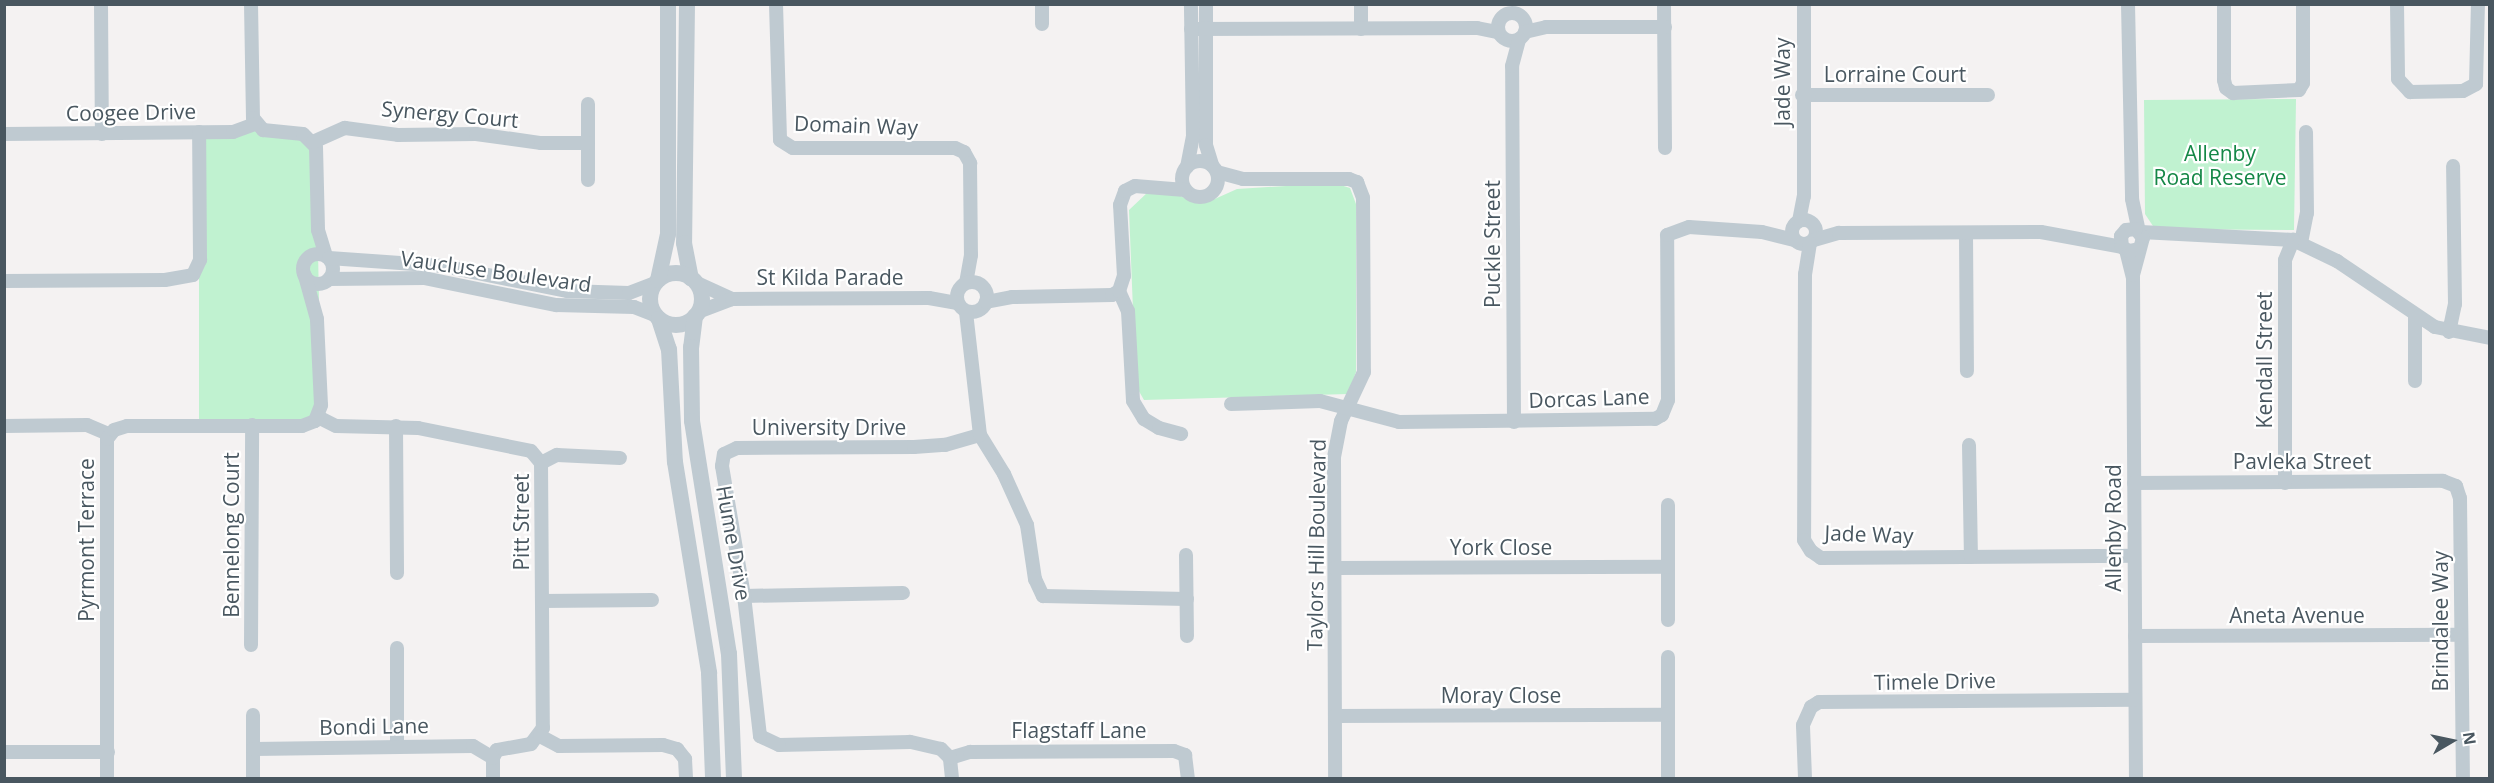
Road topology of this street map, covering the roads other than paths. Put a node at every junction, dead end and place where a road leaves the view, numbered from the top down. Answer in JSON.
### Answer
{"nodes":[{"id":1,"x":101,"y":4,"type":"edge"},
{"id":2,"x":251,"y":4,"type":"edge"},
{"id":3,"x":668,"y":4,"type":"edge"},
{"id":4,"x":687,"y":4,"type":"edge"},
{"id":5,"x":776,"y":4,"type":"edge"},
{"id":6,"x":1042,"y":4,"type":"edge"},
{"id":7,"x":1191,"y":4,"type":"edge"},
{"id":8,"x":1206,"y":4,"type":"edge"},
{"id":9,"x":1360,"y":4,"type":"edge"},
{"id":10,"x":1664,"y":4,"type":"edge"},
{"id":11,"x":1803,"y":4,"type":"edge"},
{"id":12,"x":2128,"y":4,"type":"edge"},
{"id":13,"x":2224,"y":4,"type":"edge"},
{"id":14,"x":2303,"y":4,"type":"edge"},
{"id":15,"x":2397,"y":4,"type":"edge"},
{"id":16,"x":2478,"y":4,"type":"edge"},
{"id":17,"x":1512,"y":22,"type":"edge"},
{"id":18,"x":1042,"y":24,"type":"dead end"},
{"id":19,"x":1665,"y":27,"type":"junction"},
{"id":20,"x":1361,"y":28,"type":"junction"},
{"id":21,"x":1191,"y":29,"type":"junction"},
{"id":22,"x":1206,"y":29,"type":"junction"},
{"id":23,"x":1802,"y":95,"type":"junction"},
{"id":24,"x":1988,"y":95,"type":"dead end"},
{"id":25,"x":588,"y":104,"type":"dead end"},
{"id":26,"x":255,"y":124,"type":"junction"},
{"id":27,"x":199,"y":132,"type":"junction"},
{"id":28,"x":2306,"y":132,"type":"dead end"},
{"id":29,"x":4,"y":134,"type":"edge"},
{"id":30,"x":102,"y":134,"type":"junction"},
{"id":31,"x":313,"y":142,"type":"junction"},
{"id":32,"x":588,"y":143,"type":"junction"},
{"id":33,"x":1665,"y":148,"type":"dead end"},
{"id":34,"x":2453,"y":166,"type":"dead end"},
{"id":35,"x":1214,"y":169,"type":"junction"},
{"id":36,"x":1185,"y":170,"type":"junction"},
{"id":37,"x":1243,"y":179,"type":"junction"},
{"id":38,"x":588,"y":180,"type":"dead end"},
{"id":39,"x":1157,"y":186,"type":"junction"},
{"id":40,"x":1216,"y":189,"type":"junction"},
{"id":41,"x":1185,"y":190,"type":"junction"},
{"id":42,"x":1804,"y":223,"type":"junction"},
{"id":43,"x":318,"y":230,"type":"junction"},
{"id":44,"x":1762,"y":232,"type":"junction"},
{"id":45,"x":1839,"y":233,"type":"junction"},
{"id":46,"x":1966,"y":234,"type":"junction"},
{"id":47,"x":2132,"y":239,"type":"junction"},
{"id":48,"x":1804,"y":241,"type":"junction"},
{"id":49,"x":2297,"y":241,"type":"junction"},
{"id":50,"x":327,"y":257,"type":"junction"},
{"id":51,"x":305,"y":261,"type":"junction"},
{"id":52,"x":305,"y":276,"type":"junction"},
{"id":53,"x":4,"y":280,"type":"edge"},
{"id":54,"x":328,"y":280,"type":"junction"},
{"id":55,"x":693,"y":280,"type":"junction"},
{"id":56,"x":656,"y":282,"type":"junction"},
{"id":57,"x":1119,"y":291,"type":"junction"},
{"id":58,"x":972,"y":297,"type":"junction"},
{"id":59,"x":732,"y":299,"type":"junction"},
{"id":60,"x":696,"y":314,"type":"junction"},
{"id":61,"x":2415,"y":316,"type":"junction"},
{"id":62,"x":657,"y":317,"type":"junction"},
{"id":63,"x":317,"y":319,"type":"junction"},
{"id":64,"x":2448,"y":332,"type":"junction"},
{"id":65,"x":2490,"y":338,"type":"edge"},
{"id":66,"x":1967,"y":371,"type":"dead end"},
{"id":67,"x":2415,"y":381,"type":"dead end"},
{"id":68,"x":1231,"y":404,"type":"dead end"},
{"id":69,"x":1348,"y":408,"type":"junction"},
{"id":70,"x":318,"y":417,"type":"junction"},
{"id":71,"x":1514,"y":422,"type":"junction"},
{"id":72,"x":252,"y":425,"type":"junction"},
{"id":73,"x":4,"y":426,"type":"edge"},
{"id":74,"x":396,"y":426,"type":"junction"},
{"id":75,"x":1181,"y":434,"type":"dead end"},
{"id":76,"x":110,"y":435,"type":"junction"},
{"id":77,"x":980,"y":435,"type":"junction"},
{"id":78,"x":1970,"y":445,"type":"dead end"},
{"id":79,"x":620,"y":458,"type":"dead end"},
{"id":80,"x":541,"y":463,"type":"junction"},
{"id":81,"x":2134,"y":483,"type":"junction"},
{"id":82,"x":2285,"y":483,"type":"junction"},
{"id":83,"x":2460,"y":498,"type":"joint"},
{"id":84,"x":1668,"y":505,"type":"dead end"},
{"id":85,"x":1186,"y":555,"type":"dead end"},
{"id":86,"x":2134,"y":556,"type":"junction"},
{"id":87,"x":1971,"y":557,"type":"junction"},
{"id":88,"x":1668,"y":567,"type":"junction"},
{"id":89,"x":1335,"y":568,"type":"junction"},
{"id":90,"x":397,"y":573,"type":"dead end"},
{"id":91,"x":903,"y":593,"type":"dead end"},
{"id":92,"x":744,"y":596,"type":"junction"},
{"id":93,"x":1187,"y":599,"type":"junction"},
{"id":94,"x":652,"y":600,"type":"dead end"},
{"id":95,"x":542,"y":602,"type":"junction"},
{"id":96,"x":1668,"y":620,"type":"dead end"},
{"id":97,"x":2460,"y":635,"type":"junction"},
{"id":98,"x":1187,"y":636,"type":"dead end"},
{"id":99,"x":2135,"y":636,"type":"junction"},
{"id":100,"x":251,"y":645,"type":"dead end"},
{"id":101,"x":397,"y":648,"type":"dead end"},
{"id":102,"x":1668,"y":657,"type":"dead end"},
{"id":103,"x":2135,"y":700,"type":"junction"},
{"id":104,"x":253,"y":715,"type":"dead end"},
{"id":105,"x":1668,"y":715,"type":"junction"},
{"id":106,"x":1335,"y":716,"type":"junction"},
{"id":107,"x":540,"y":736,"type":"junction"},
{"id":108,"x":397,"y":747,"type":"junction"},
{"id":109,"x":253,"y":749,"type":"junction"},
{"id":110,"x":4,"y":752,"type":"edge"},
{"id":111,"x":108,"y":752,"type":"junction"},
{"id":112,"x":493,"y":758,"type":"junction"},
{"id":113,"x":950,"y":758,"type":"junction"},
{"id":114,"x":107,"y":778,"type":"edge"},
{"id":115,"x":253,"y":778,"type":"edge"},
{"id":116,"x":492,"y":778,"type":"edge"},
{"id":117,"x":686,"y":778,"type":"edge"},
{"id":118,"x":713,"y":778,"type":"edge"},
{"id":119,"x":734,"y":778,"type":"edge"},
{"id":120,"x":952,"y":778,"type":"edge"},
{"id":121,"x":1188,"y":778,"type":"edge"},
{"id":122,"x":1335,"y":778,"type":"edge"},
{"id":123,"x":1668,"y":778,"type":"edge"},
{"id":124,"x":1805,"y":778,"type":"edge"},
{"id":125,"x":2136,"y":778,"type":"edge"},
{"id":126,"x":2463,"y":778,"type":"edge"}],
"edges":[{"from":1,"to":30,"type":"street"},
{"from":2,"to":26,"type":"street"},
{"from":3,"to":56,"type":"street"},
{"from":4,"to":55,"type":"street"},
{"from":5,"to":58,"type":"street","name":"Domain Way"},
{"from":6,"to":18,"type":"street"},
{"from":7,"to":21,"type":"street"},
{"from":8,"to":22,"type":"street"},
{"from":9,"to":20,"type":"street"},
{"from":10,"to":19,"type":"street"},
{"from":11,"to":23,"type":"street","name":"Jade Way"},
{"from":12,"to":47,"type":"street","name":"Allenby Road"},
{"from":13,"to":14,"type":"street"},
{"from":15,"to":16,"type":"street"},
{"from":17,"to":19,"type":"street"},
{"from":17,"to":20,"type":"street"},
{"from":17,"to":71,"type":"street","name":"Puckle Street"},
{"from":19,"to":33,"type":"street"},
{"from":20,"to":22,"type":"street"},
{"from":21,"to":22,"type":"street"},
{"from":21,"to":36,"type":"street"},
{"from":22,"to":35,"type":"street"},
{"from":23,"to":24,"type":"street","name":"Lorraine Court"},
{"from":23,"to":42,"type":"street","name":"Jade Way"},
{"from":25,"to":32,"type":"street"},
{"from":26,"to":27,"type":"street","name":"Coogee Drive"},
{"from":26,"to":31,"type":"street"},
{"from":27,"to":30,"type":"street","name":"Coogee Drive"},
{"from":27,"to":53,"type":"street"},
{"from":28,"to":49,"type":"street","name":"Kendall Street"},
{"from":29,"to":30,"type":"street","name":"Coogee Drive"},
{"from":31,"to":32,"type":"street","name":"Synergy Court"},
{"from":31,"to":43,"type":"street"},
{"from":32,"to":38,"type":"street"},
{"from":34,"to":64,"type":"street"},
{"from":35,"to":36,"type":"street"},
{"from":35,"to":37,"type":"street","name":"Taylors Hill Boulevard"},
{"from":35,"to":40,"type":"street"},
{"from":36,"to":39,"type":"street"},
{"from":36,"to":41,"type":"street"},
{"from":37,"to":40,"type":"street","name":"Taylors Hill Boulevard"},
{"from":37,"to":69,"type":"street","name":"Taylors Hill Boulevard"},
{"from":39,"to":41,"type":"street"},
{"from":39,"to":57,"type":"street"},
{"from":40,"to":41,"type":"street"},
{"from":42,"to":44,"type":"street","name":"Dorcas Lane"},
{"from":42,"to":45,"type":"street"},
{"from":42,"to":48,"type":"street"},
{"from":42,"to":48,"type":"street"},
{"from":43,"to":50,"type":"street"},
{"from":43,"to":51,"type":"street"},
{"from":44,"to":48,"type":"street","name":"Dorcas Lane"},
{"from":44,"to":71,"type":"street","name":"Dorcas Lane"},
{"from":45,"to":46,"type":"street"},
{"from":45,"to":48,"type":"street"},
{"from":46,"to":47,"type":"street"},
{"from":46,"to":66,"type":"street"},
{"from":47,"to":49,"type":"street"},
{"from":47,"to":81,"type":"street","name":"Allenby Road"},
{"from":48,"to":87,"type":"street","name":"Jade Way"},
{"from":49,"to":61,"type":"street"},
{"from":49,"to":82,"type":"street","name":"Kendall Street"},
{"from":50,"to":51,"type":"street"},
{"from":50,"to":54,"type":"street"},
{"from":50,"to":56,"type":"street","name":"Vaucluse Boulevard"},
{"from":51,"to":52,"type":"street"},
{"from":52,"to":54,"type":"street"},
{"from":52,"to":63,"type":"street"},
{"from":54,"to":62,"type":"street","name":"Vaucluse Boulevard"},
{"from":54,"to":63,"type":"street"},
{"from":55,"to":56,"type":"street"},
{"from":55,"to":59,"type":"street","name":"St Kilda Parade"},
{"from":55,"to":60,"type":"street"},
{"from":56,"to":62,"type":"street"},
{"from":57,"to":58,"type":"street","name":"St Kilda Parade"},
{"from":57,"to":75,"type":"street"},
{"from":58,"to":59,"type":"street","name":"St Kilda Parade"},
{"from":58,"to":77,"type":"street"},
{"from":59,"to":60,"type":"street","name":"St Kilda Parade"},
{"from":60,"to":62,"type":"street"},
{"from":60,"to":119,"type":"street","name":"Hume Drive"},
{"from":61,"to":64,"type":"street"},
{"from":61,"to":67,"type":"street"},
{"from":62,"to":118,"type":"street"},
{"from":63,"to":70,"type":"street"},
{"from":64,"to":65,"type":"street"},
{"from":68,"to":69,"type":"street","name":"Dorcas Lane"},
{"from":69,"to":71,"type":"street","name":"Dorcas Lane"},
{"from":69,"to":89,"type":"street","name":"Taylors Hill Boulevard"},
{"from":70,"to":72,"type":"street","name":"Pyrmont Terrace"},
{"from":70,"to":74,"type":"street","name":"Pitt Street"},
{"from":72,"to":76,"type":"street","name":"Pyrmont Terrace"},
{"from":72,"to":100,"type":"street","name":"Bennelong Court"},
{"from":73,"to":76,"type":"street"},
{"from":74,"to":80,"type":"street","name":"Pitt Street"},
{"from":74,"to":90,"type":"street"},
{"from":76,"to":111,"type":"street","name":"Pyrmont Terrace"},
{"from":77,"to":92,"type":"street","name":"University Drive"},
{"from":77,"to":93,"type":"street"},
{"from":78,"to":87,"type":"street"},
{"from":79,"to":80,"type":"street"},
{"from":80,"to":95,"type":"street","name":"Pitt Street"},
{"from":81,"to":82,"type":"street","name":"Pavleka Street"},
{"from":81,"to":86,"type":"street","name":"Allenby Road"},
{"from":82,"to":83,"type":"street","name":"Pavleka Street"},
{"from":83,"to":97,"type":"street","name":"Brindalee Way"},
{"from":84,"to":88,"type":"street"},
{"from":85,"to":93,"type":"street"},
{"from":86,"to":87,"type":"street","name":"Jade Way"},
{"from":86,"to":99,"type":"street","name":"Allenby Road"},
{"from":88,"to":89,"type":"street","name":"York Close"},
{"from":88,"to":96,"type":"street"},
{"from":89,"to":106,"type":"street","name":"Taylors Hill Boulevard"},
{"from":91,"to":92,"type":"street"},
{"from":92,"to":113,"type":"street","name":"University Drive"},
{"from":93,"to":98,"type":"street"},
{"from":94,"to":95,"type":"street"},
{"from":95,"to":107,"type":"street","name":"Pitt Street"},
{"from":97,"to":99,"type":"street","name":"Aneta Avenue"},
{"from":97,"to":126,"type":"street","name":"Brindalee Way"},
{"from":99,"to":103,"type":"street","name":"Allenby Road"},
{"from":101,"to":108,"type":"street"},
{"from":102,"to":105,"type":"street"},
{"from":103,"to":124,"type":"street","name":"Timele Drive"},
{"from":103,"to":125,"type":"street","name":"Allenby Road"},
{"from":104,"to":109,"type":"street"},
{"from":105,"to":106,"type":"street","name":"Moray Close"},
{"from":105,"to":123,"type":"street"},
{"from":106,"to":122,"type":"street","name":"Taylors Hill Boulevard"},
{"from":107,"to":112,"type":"street"},
{"from":107,"to":117,"type":"street"},
{"from":108,"to":109,"type":"street","name":"Bondi Lane"},
{"from":108,"to":112,"type":"street","name":"Bondi Lane"},
{"from":109,"to":115,"type":"street"},
{"from":110,"to":111,"type":"street"},
{"from":111,"to":114,"type":"street","name":"Pyrmont Terrace"},
{"from":112,"to":116,"type":"street"},
{"from":113,"to":120,"type":"street"},
{"from":113,"to":121,"type":"street","name":"Flagstaff Lane"}]}
